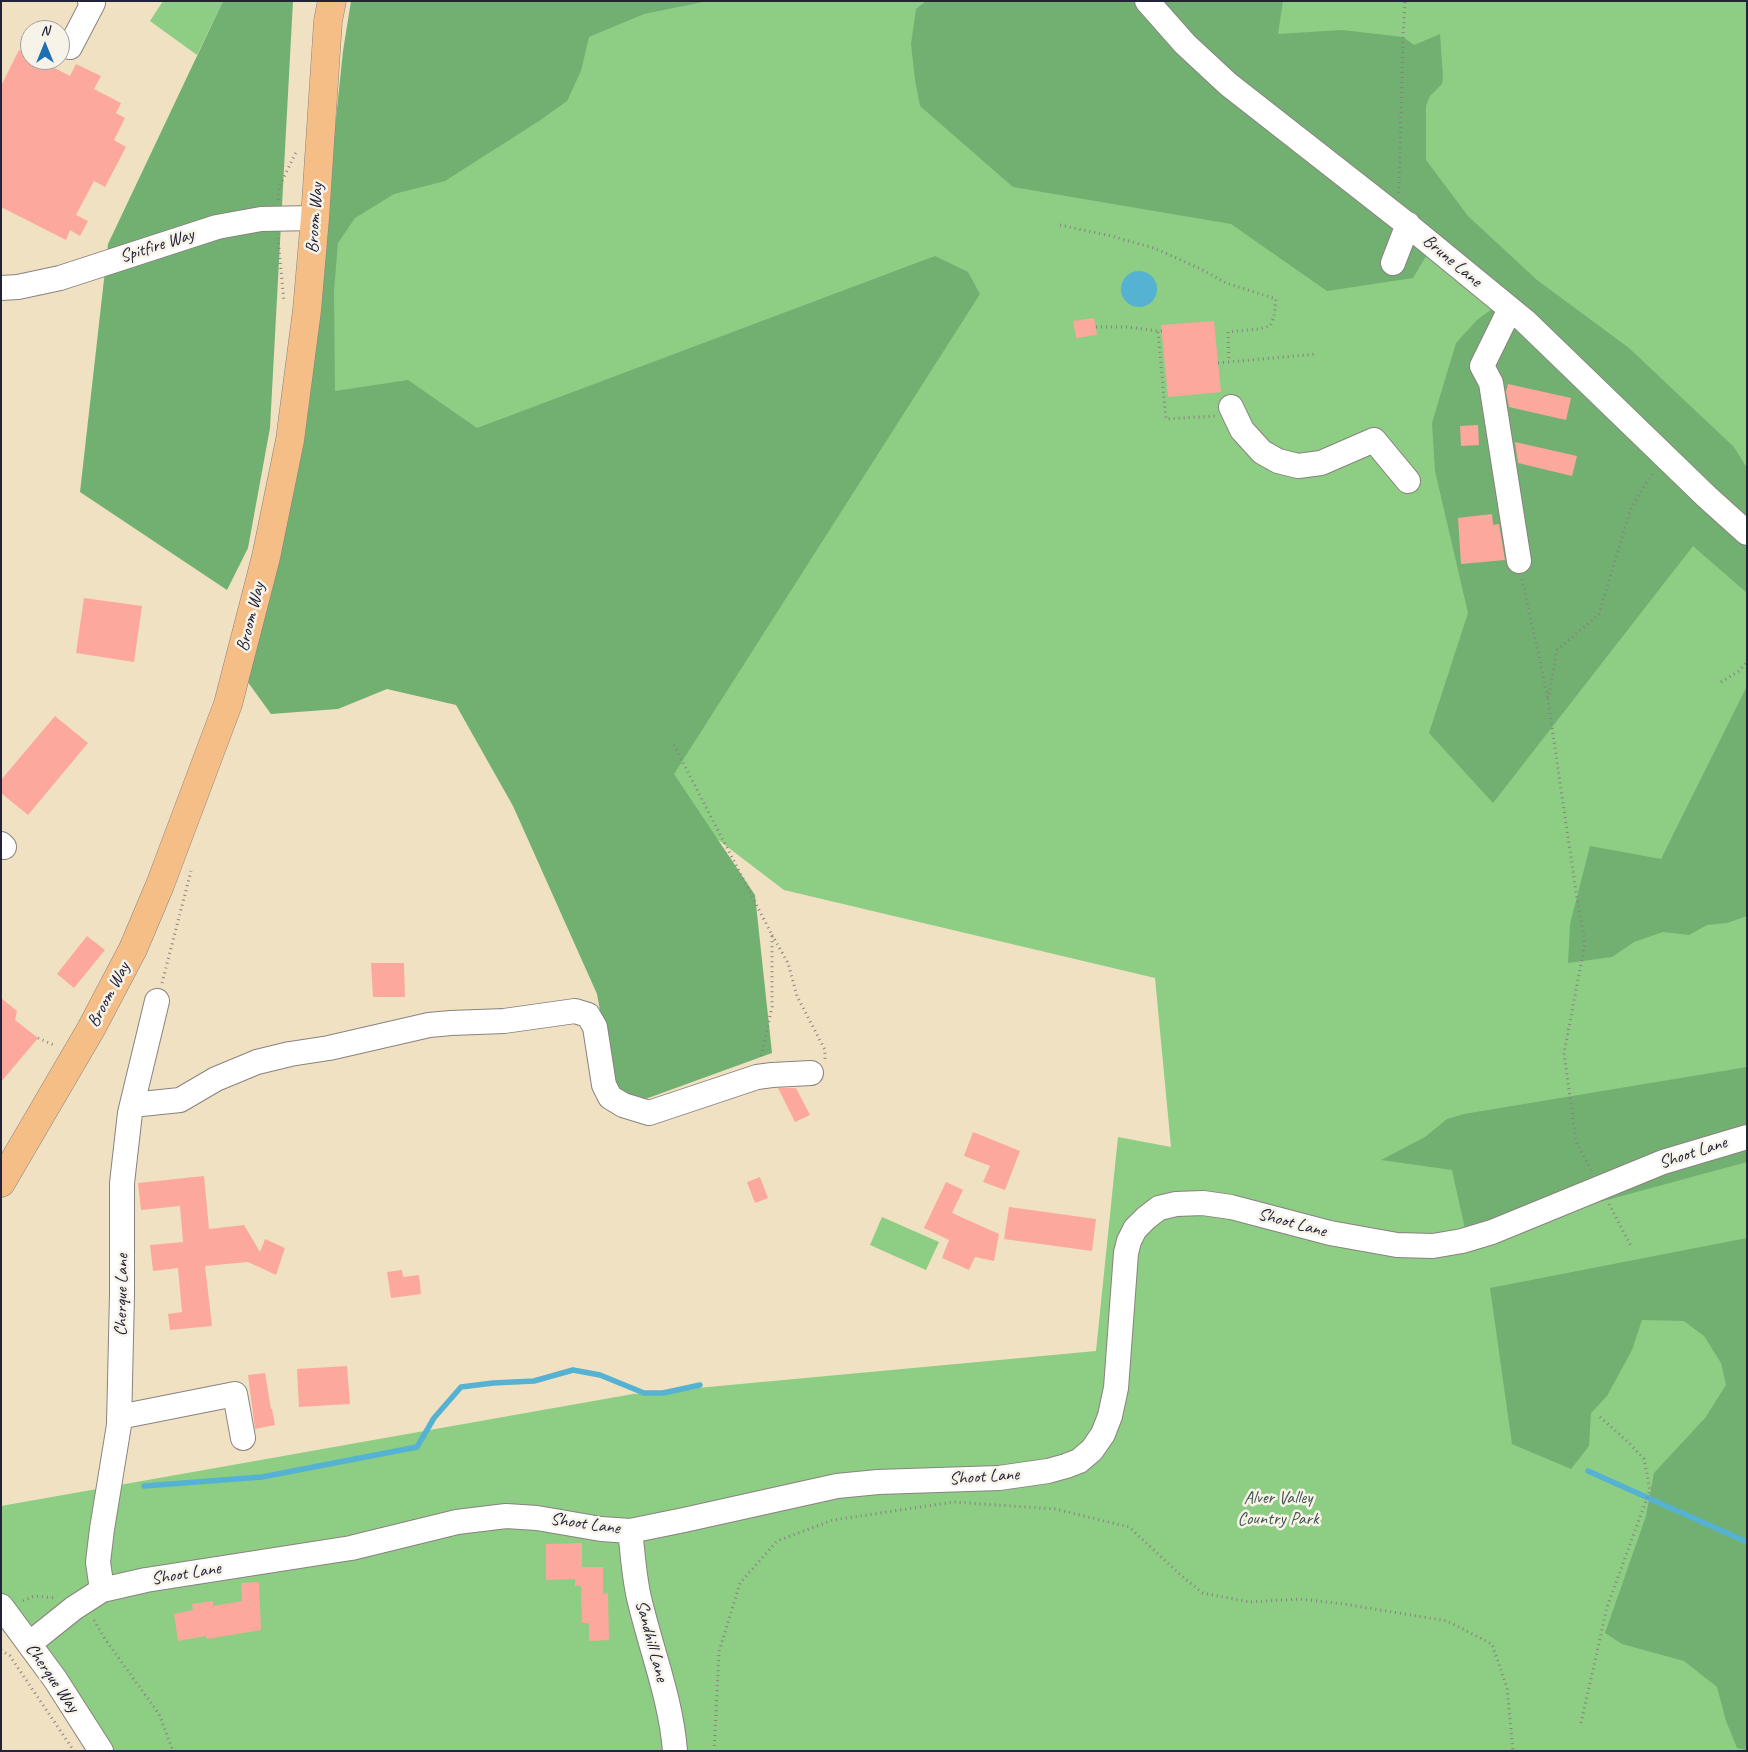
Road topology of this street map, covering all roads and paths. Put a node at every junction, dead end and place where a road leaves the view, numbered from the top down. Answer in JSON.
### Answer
{"nodes":[{"id":1,"x":90,"y":1,"type":"edge"},
{"id":2,"x":332,"y":1,"type":"edge"},
{"id":3,"x":1147,"y":1,"type":"edge"},
{"id":4,"x":1406,"y":1,"type":"edge"},
{"id":5,"x":70,"y":47,"type":"dead end"},
{"id":6,"x":298,"y":148,"type":"dead end"},
{"id":7,"x":277,"y":218,"type":"junction"},
{"id":8,"x":316,"y":218,"type":"junction"},
{"id":9,"x":1402,"y":220,"type":"junction"},
{"id":10,"x":1060,"y":225,"type":"dead end"},
{"id":11,"x":1393,"y":263,"type":"dead end"},
{"id":12,"x":1,"y":288,"type":"edge"},
{"id":13,"x":284,"y":305,"type":"dead end"},
{"id":14,"x":1510,"y":309,"type":"junction"},
{"id":15,"x":1096,"y":327,"type":"dead end"},
{"id":16,"x":1316,"y":354,"type":"dead end"},
{"id":17,"x":1229,"y":362,"type":"junction"},
{"id":18,"x":1218,"y":363,"type":"dead end"},
{"id":19,"x":1233,"y":411,"type":"joint"},
{"id":20,"x":1663,"y":454,"type":"junction"},
{"id":21,"x":1408,"y":481,"type":"dead end"},
{"id":22,"x":1747,"y":533,"type":"edge"},
{"id":23,"x":1519,"y":561,"type":"joint"},
{"id":24,"x":1747,"y":662,"type":"edge"},
{"id":25,"x":1721,"y":682,"type":"dead end"},
{"id":26,"x":1548,"y":700,"type":"junction"},
{"id":27,"x":674,"y":745,"type":"dead end"},
{"id":28,"x":192,"y":870,"type":"dead end"},
{"id":29,"x":772,"y":935,"type":"junction"},
{"id":30,"x":157,"y":1001,"type":"joint"},
{"id":31,"x":38,"y":1038,"type":"dead end"},
{"id":32,"x":64,"y":1049,"type":"dead end"},
{"id":33,"x":810,"y":1073,"type":"joint"},
{"id":34,"x":752,"y":1078,"type":"junction"},
{"id":35,"x":132,"y":1105,"type":"junction"},
{"id":36,"x":1747,"y":1137,"type":"edge"},
{"id":37,"x":1,"y":1184,"type":"edge"},
{"id":38,"x":1600,"y":1188,"type":"junction"},
{"id":39,"x":1632,"y":1248,"type":"dead end"},
{"id":40,"x":1598,"y":1415,"type":"dead end"},
{"id":41,"x":119,"y":1417,"type":"junction"},
{"id":42,"x":243,"y":1438,"type":"dead end"},
{"id":43,"x":630,"y":1530,"type":"junction"},
{"id":44,"x":87,"y":1600,"type":"junction"},
{"id":45,"x":3,"y":1607,"type":"edge"},
{"id":46,"x":29,"y":1644,"type":"junction"},
{"id":47,"x":1,"y":1650,"type":"edge"},
{"id":48,"x":1580,"y":1723,"type":"dead end"},
{"id":49,"x":74,"y":1751,"type":"edge"},
{"id":50,"x":101,"y":1751,"type":"edge"},
{"id":51,"x":173,"y":1751,"type":"edge"},
{"id":52,"x":675,"y":1751,"type":"edge"},
{"id":53,"x":714,"y":1751,"type":"edge"},
{"id":54,"x":1513,"y":1751,"type":"edge"}],
"edges":[{"from":1,"to":5,"type":"street"},
{"from":2,"to":8,"type":"main road","name":"Broom Way"},
{"from":3,"to":9,"type":"street","name":"Brune Lane"},
{"from":4,"to":9,"type":"path"},
{"from":6,"to":7,"type":"path"},
{"from":7,"to":8,"type":"street","name":"Spitfire Way"},
{"from":7,"to":12,"type":"street","name":"Spitfire Way"},
{"from":7,"to":13,"type":"path"},
{"from":8,"to":37,"type":"main road","name":"Broom Way"},
{"from":9,"to":11,"type":"street"},
{"from":9,"to":14,"type":"street","name":"Brune Lane"},
{"from":10,"to":17,"type":"path"},
{"from":14,"to":20,"type":"street","name":"Brune Lane"},
{"from":14,"to":23,"type":"street"},
{"from":15,"to":19,"type":"path"},
{"from":16,"to":17,"type":"path"},
{"from":17,"to":18,"type":"path"},
{"from":19,"to":21,"type":"street"},
{"from":20,"to":22,"type":"street","name":"Brune Lane"},
{"from":20,"to":26,"type":"path"},
{"from":23,"to":26,"type":"path"},
{"from":24,"to":25,"type":"path"},
{"from":26,"to":38,"type":"path"},
{"from":27,"to":29,"type":"path"},
{"from":28,"to":30,"type":"path"},
{"from":29,"to":33,"type":"path"},
{"from":29,"to":34,"type":"path"},
{"from":30,"to":35,"type":"street","name":"Cherque Lane"},
{"from":31,"to":32,"type":"path"},
{"from":33,"to":34,"type":"street"},
{"from":34,"to":35,"type":"street"},
{"from":35,"to":41,"type":"street","name":"Cherque Lane"},
{"from":36,"to":38,"type":"street","name":"Shoot Lane"},
{"from":38,"to":39,"type":"path"},
{"from":38,"to":43,"type":"street","name":"Shoot Lane"},
{"from":40,"to":48,"type":"path"},
{"from":41,"to":42,"type":"street"},
{"from":41,"to":44,"type":"street","name":"Cherque Lane"},
{"from":43,"to":44,"type":"street","name":"Shoot Lane"},
{"from":43,"to":52,"type":"street","name":"Sandhill Lane"},
{"from":44,"to":45,"type":"path"},
{"from":44,"to":46,"type":"street","name":"Shoot Lane"},
{"from":44,"to":51,"type":"path"},
{"from":45,"to":46,"type":"street","name":"Cherque Way"},
{"from":46,"to":50,"type":"street","name":"Cherque Way"},
{"from":47,"to":49,"type":"path"},
{"from":53,"to":54,"type":"path"}]}
